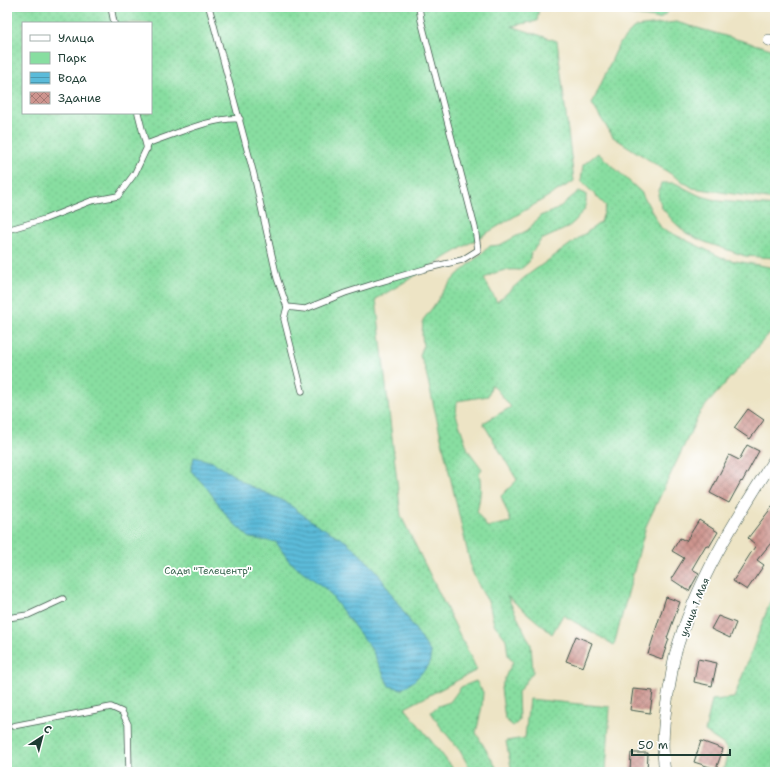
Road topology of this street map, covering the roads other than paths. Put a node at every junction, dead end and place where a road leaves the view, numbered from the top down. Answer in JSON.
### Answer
{"nodes":[{"id":1,"x":111,"y":7,"type":"edge"},
{"id":2,"x":209,"y":7,"type":"edge"},
{"id":3,"x":419,"y":7,"type":"edge"},
{"id":4,"x":114,"y":22,"type":"edge"},
{"id":5,"x":138,"y":114,"type":"edge"},
{"id":6,"x":240,"y":120,"type":"junction"},
{"id":7,"x":147,"y":149,"type":"junction"},
{"id":8,"x":7,"y":230,"type":"edge"},
{"id":9,"x":287,"y":306,"type":"junction"},
{"id":10,"x":302,"y":391,"type":"dead end"},
{"id":11,"x":775,"y":458,"type":"edge"},
{"id":12,"x":63,"y":599,"type":"dead end"},
{"id":13,"x":7,"y":618,"type":"edge"},
{"id":14,"x":13,"y":726,"type":"dead end"},
{"id":15,"x":129,"y":772,"type":"edge"},
{"id":16,"x":665,"y":772,"type":"edge"}],
"edges":[{"from":1,"to":4,"type":"lane"},
{"from":2,"to":6,"type":"lane"},
{"from":3,"to":9,"type":"lane"},
{"from":5,"to":7,"type":"lane"},
{"from":6,"to":7,"type":"lane"},
{"from":6,"to":9,"type":"lane"},
{"from":7,"to":8,"type":"lane"},
{"from":9,"to":10,"type":"lane"},
{"from":11,"to":16,"type":"street","name":"улица 1 Мая"},
{"from":12,"to":13,"type":"lane"},
{"from":14,"to":15,"type":"lane"}]}
